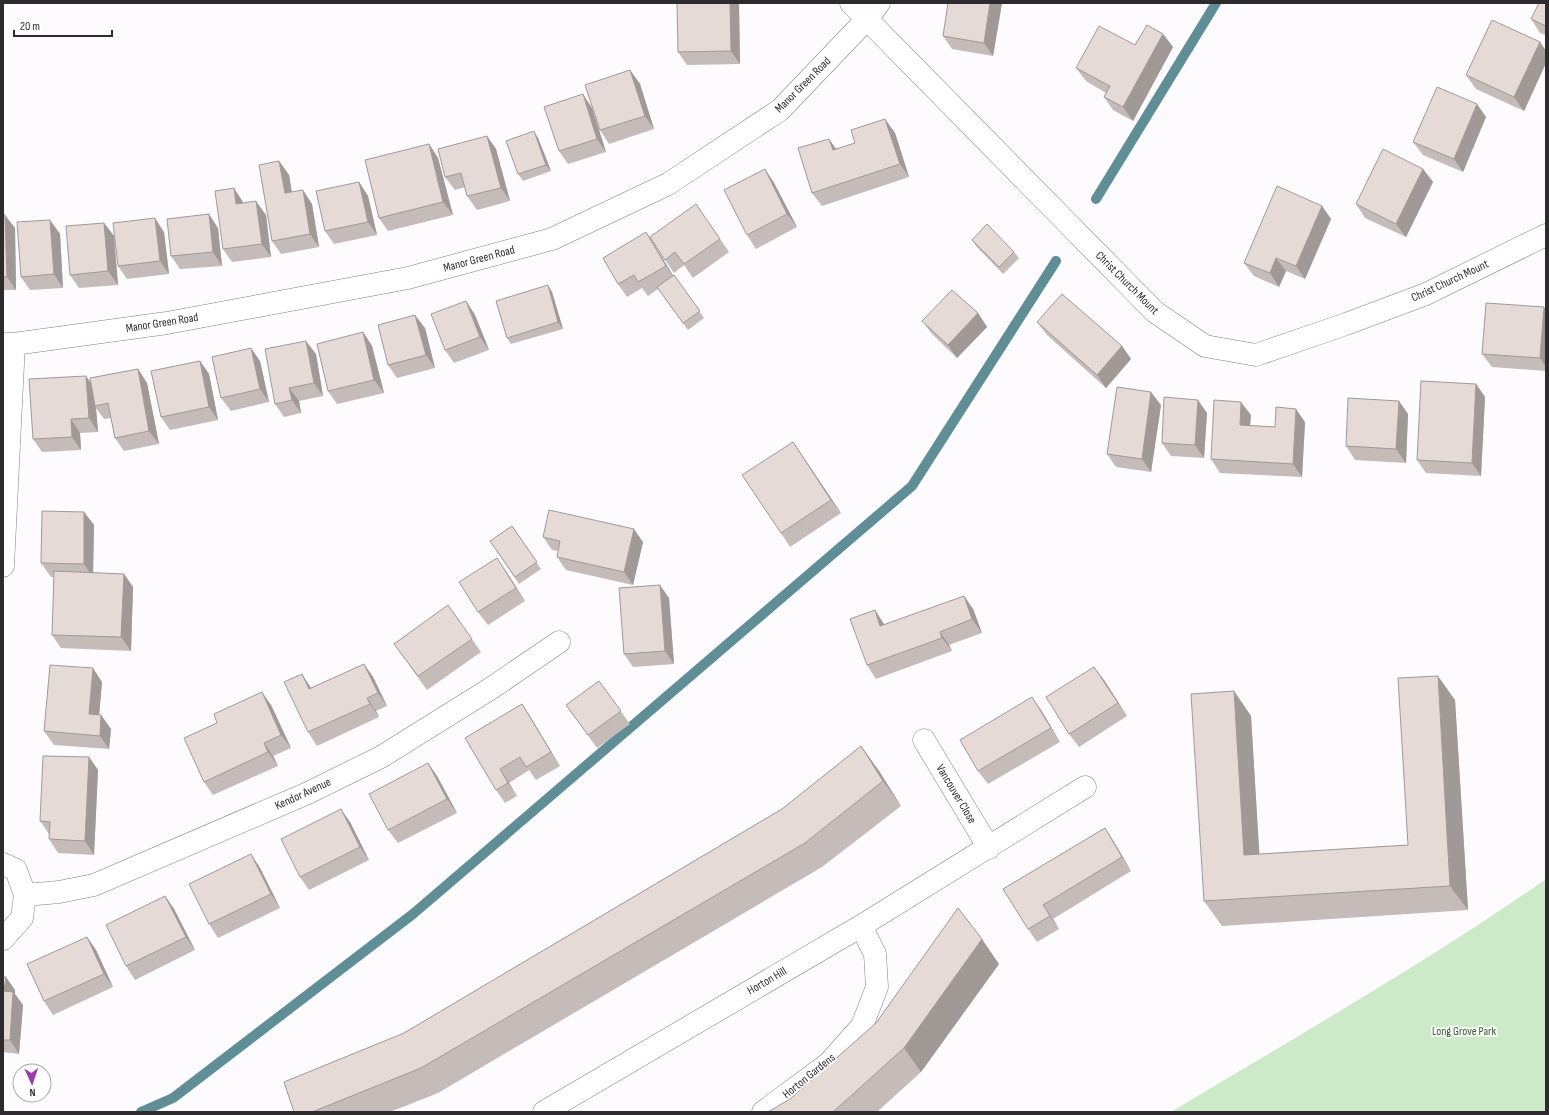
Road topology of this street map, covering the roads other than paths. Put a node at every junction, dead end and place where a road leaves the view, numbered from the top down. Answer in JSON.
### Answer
{"nodes":[{"id":1,"x":851,"y":3,"type":"edge"},
{"id":2,"x":873,"y":11,"type":"edge"},
{"id":3,"x":1546,"y":235,"type":"edge"},
{"id":4,"x":9,"y":344,"type":"edge"},
{"id":5,"x":3,"y":566,"type":"edge"},
{"id":6,"x":559,"y":642,"type":"dead end"},
{"id":7,"x":924,"y":740,"type":"dead end"},
{"id":8,"x":1085,"y":787,"type":"dead end"},
{"id":9,"x":989,"y":848,"type":"junction"},
{"id":10,"x":3,"y":864,"type":"edge"},
{"id":11,"x":25,"y":895,"type":"junction"},
{"id":12,"x":861,"y":926,"type":"junction"},
{"id":13,"x":3,"y":939,"type":"edge"},
{"id":14,"x":544,"y":1112,"type":"edge"},
{"id":15,"x":763,"y":1112,"type":"edge"}],
"edges":[{"from":1,"to":2,"type":"street","name":"Christ Church Mount"},
{"from":2,"to":3,"type":"street","name":"Christ Church Mount"},
{"from":2,"to":4,"type":"street","name":"Manor Green Road"},
{"from":4,"to":5,"type":"street"},
{"from":6,"to":11,"type":"street","name":"Kendor Avenue"},
{"from":7,"to":9,"type":"street","name":"Vancouver Close"},
{"from":8,"to":9,"type":"street","name":"Horton Hill"},
{"from":9,"to":12,"type":"street","name":"Horton Hill"},
{"from":10,"to":11,"type":"street"},
{"from":11,"to":13,"type":"street"},
{"from":12,"to":14,"type":"street","name":"Horton Hill"},
{"from":12,"to":15,"type":"street","name":"Horton Gardens"}]}
